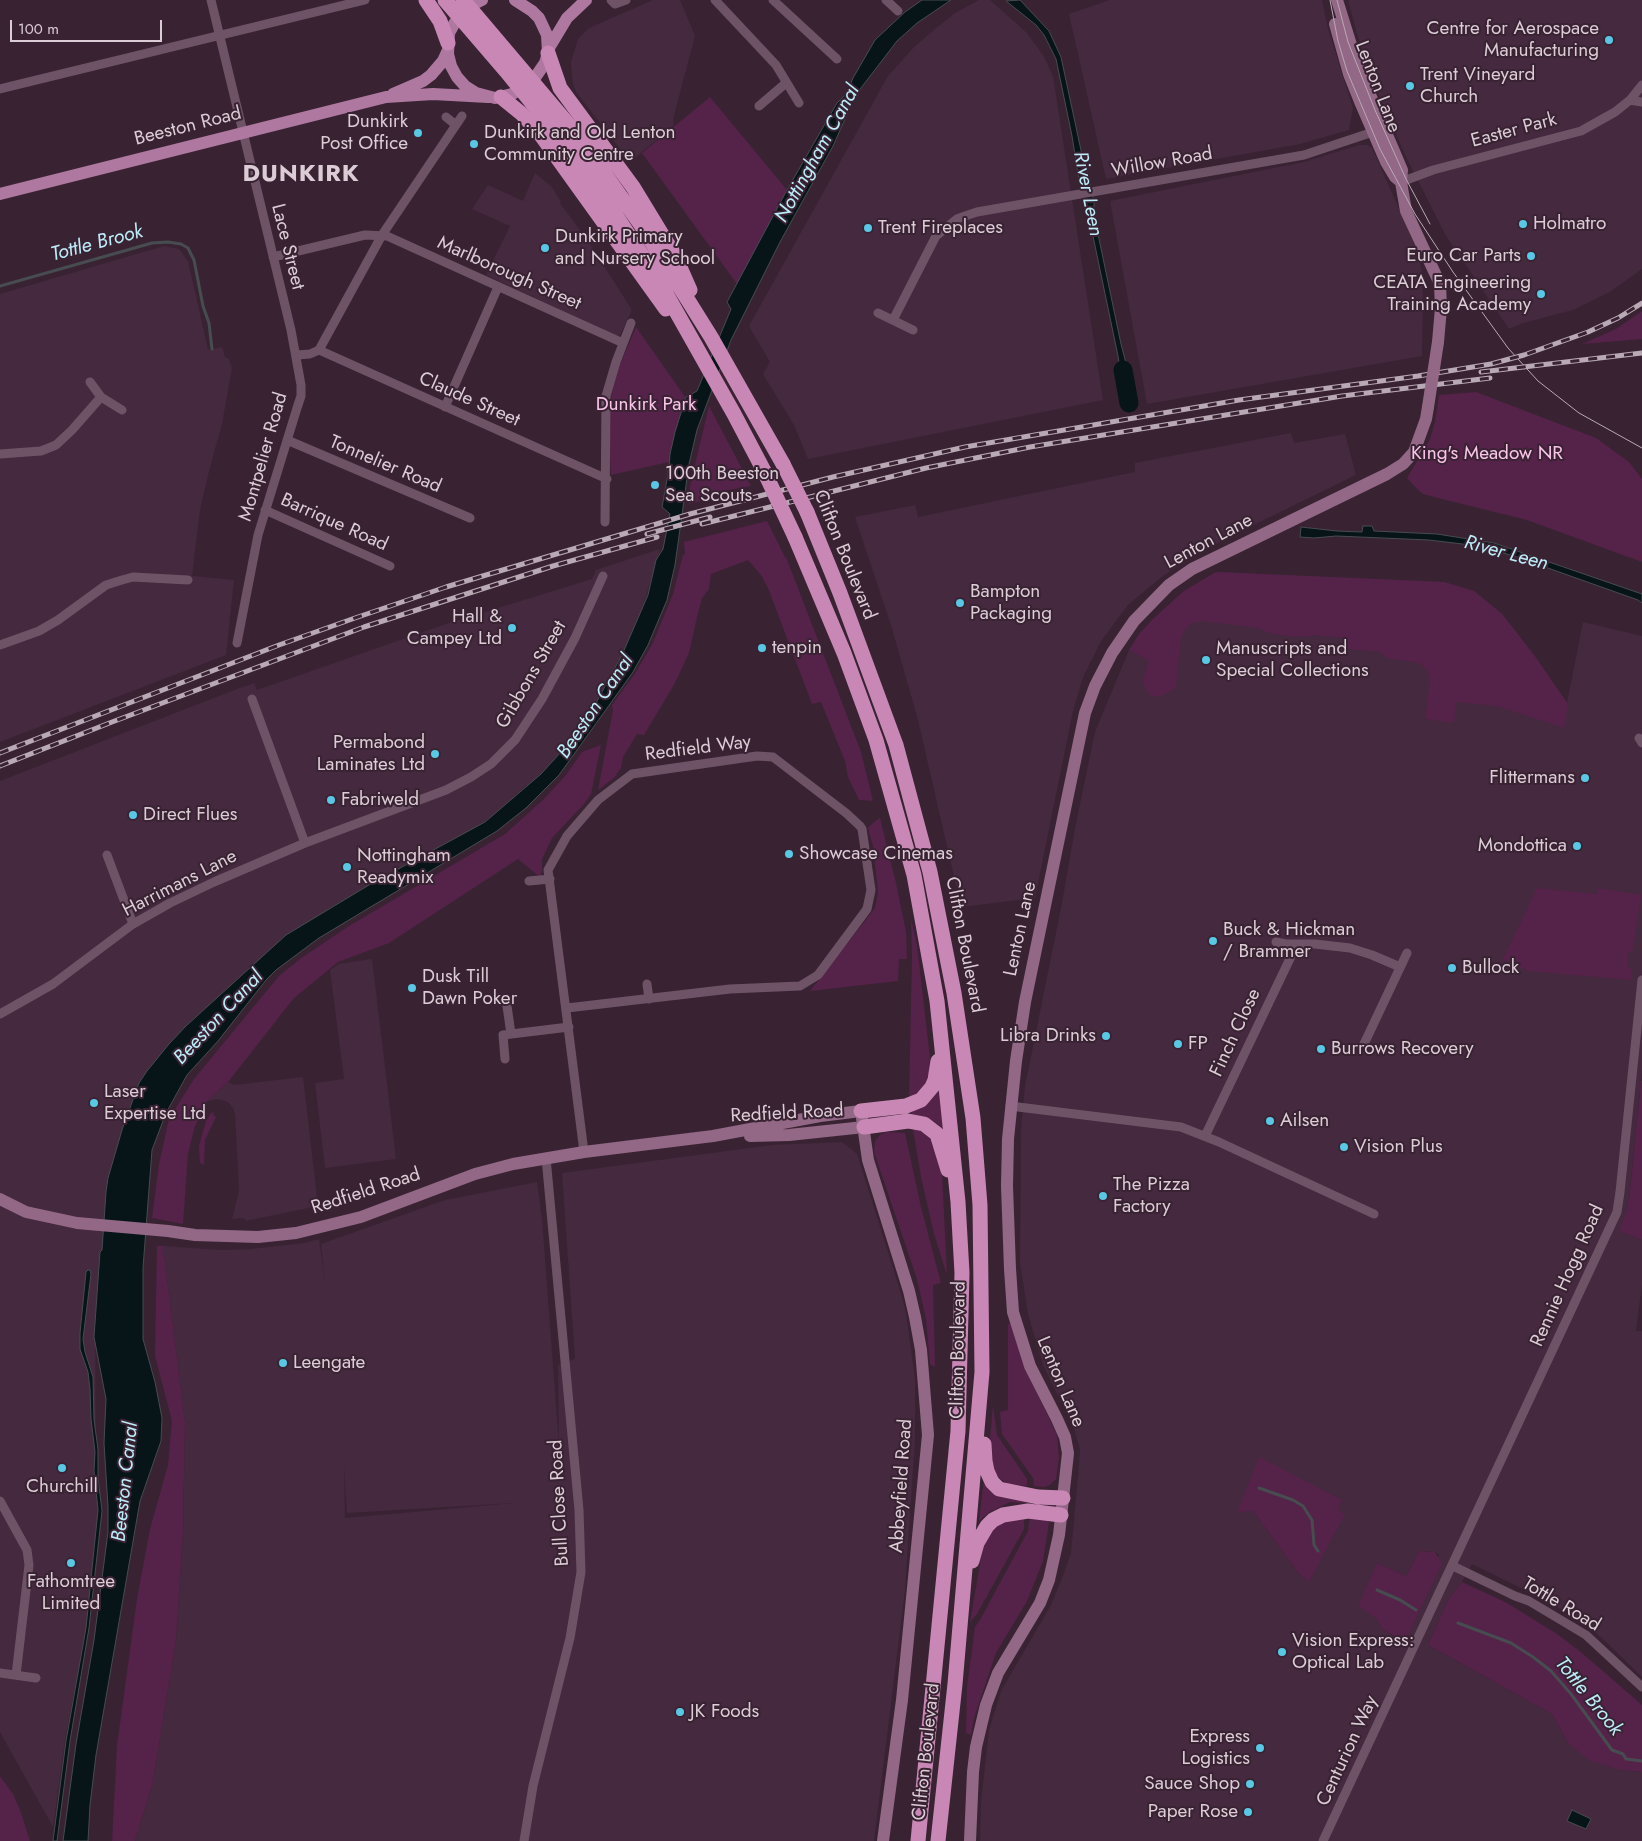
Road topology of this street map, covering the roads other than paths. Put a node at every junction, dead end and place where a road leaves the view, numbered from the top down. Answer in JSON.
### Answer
{"nodes":[{"id":1,"x":211,"y":0,"type":"edge"},
{"id":2,"x":365,"y":0,"type":"edge"},
{"id":3,"x":426,"y":0,"type":"edge"},
{"id":4,"x":445,"y":0,"type":"edge"},
{"id":5,"x":463,"y":0,"type":"edge"},
{"id":6,"x":482,"y":0,"type":"edge"},
{"id":7,"x":515,"y":0,"type":"edge"},
{"id":8,"x":586,"y":0,"type":"edge"},
{"id":9,"x":611,"y":0,"type":"edge"},
{"id":10,"x":626,"y":0,"type":"edge"},
{"id":11,"x":715,"y":0,"type":"edge"},
{"id":12,"x":773,"y":0,"type":"edge"},
{"id":13,"x":886,"y":0,"type":"edge"},
{"id":14,"x":1332,"y":0,"type":"edge"},
{"id":15,"x":1337,"y":0,"type":"edge"},
{"id":16,"x":898,"y":11,"type":"dead end"},
{"id":17,"x":220,"y":37,"type":"junction"},
{"id":18,"x":448,"y":46,"type":"junction"},
{"id":19,"x":549,"y":50,"type":"junction"},
{"id":20,"x":837,"y":59,"type":"dead end"},
{"id":21,"x":786,"y":83,"type":"junction"},
{"id":22,"x":1642,"y":85,"type":"edge"},
{"id":23,"x":0,"y":89,"type":"edge"},
{"id":24,"x":386,"y":97,"type":"junction"},
{"id":25,"x":494,"y":97,"type":"junction"},
{"id":26,"x":1630,"y":100,"type":"junction"},
{"id":27,"x":1642,"y":102,"type":"edge"},
{"id":28,"x":799,"y":103,"type":"dead end"},
{"id":29,"x":759,"y":106,"type":"dead end"},
{"id":30,"x":1378,"y":116,"type":"junction"},
{"id":31,"x":446,"y":117,"type":"dead end"},
{"id":32,"x":244,"y":132,"type":"junction"},
{"id":33,"x":1373,"y":132,"type":"junction"},
{"id":34,"x":569,"y":137,"type":"junction"},
{"id":35,"x":1401,"y":182,"type":"junction"},
{"id":36,"x":0,"y":194,"type":"edge"},
{"id":37,"x":382,"y":235,"type":"junction"},
{"id":38,"x":273,"y":257,"type":"junction"},
{"id":39,"x":498,"y":287,"type":"junction"},
{"id":40,"x":878,"y":312,"type":"dead end"},
{"id":41,"x":893,"y":320,"type":"junction"},
{"id":42,"x":631,"y":323,"type":"dead end"},
{"id":43,"x":913,"y":330,"type":"dead end"},
{"id":44,"x":711,"y":336,"type":"junction"},
{"id":45,"x":623,"y":343,"type":"junction"},
{"id":46,"x":319,"y":350,"type":"junction"},
{"id":47,"x":699,"y":352,"type":"junction"},
{"id":48,"x":297,"y":355,"type":"junction"},
{"id":49,"x":90,"y":382,"type":"dead end"},
{"id":50,"x":101,"y":397,"type":"junction"},
{"id":51,"x":445,"y":407,"type":"junction"},
{"id":52,"x":122,"y":410,"type":"dead end"},
{"id":53,"x":286,"y":440,"type":"junction"},
{"id":54,"x":0,"y":454,"type":"edge"},
{"id":55,"x":606,"y":479,"type":"junction"},
{"id":56,"x":265,"y":510,"type":"junction"},
{"id":57,"x":470,"y":518,"type":"dead end"},
{"id":58,"x":605,"y":522,"type":"dead end"},
{"id":59,"x":390,"y":566,"type":"dead end"},
{"id":60,"x":603,"y":576,"type":"dead end"},
{"id":61,"x":188,"y":580,"type":"dead end"},
{"id":62,"x":236,"y":643,"type":"dead end"},
{"id":63,"x":0,"y":645,"type":"edge"},
{"id":64,"x":252,"y":699,"type":"dead end"},
{"id":65,"x":305,"y":842,"type":"junction"},
{"id":66,"x":106,"y":855,"type":"dead end"},
{"id":67,"x":550,"y":879,"type":"junction"},
{"id":68,"x":529,"y":881,"type":"dead end"},
{"id":69,"x":133,"y":924,"type":"junction"},
{"id":70,"x":1276,"y":942,"type":"dead end"},
{"id":71,"x":1297,"y":944,"type":"junction"},
{"id":72,"x":1407,"y":953,"type":"dead end"},
{"id":73,"x":1400,"y":968,"type":"junction"},
{"id":74,"x":1642,"y":980,"type":"edge"},
{"id":75,"x":647,"y":984,"type":"dead end"},
{"id":76,"x":506,"y":999,"type":"dead end"},
{"id":77,"x":649,"y":999,"type":"junction"},
{"id":78,"x":567,"y":1008,"type":"junction"},
{"id":79,"x":938,"y":1013,"type":"junction"},
{"id":80,"x":0,"y":1014,"type":"edge"},
{"id":81,"x":569,"y":1027,"type":"junction"},
{"id":82,"x":511,"y":1034,"type":"junction"},
{"id":83,"x":1364,"y":1044,"type":"dead end"},
{"id":84,"x":505,"y":1060,"type":"dead end"},
{"id":85,"x":1010,"y":1106,"type":"junction"},
{"id":86,"x":861,"y":1111,"type":"junction"},
{"id":87,"x":864,"y":1127,"type":"junction"},
{"id":88,"x":713,"y":1136,"type":"junction"},
{"id":89,"x":1205,"y":1136,"type":"junction"},
{"id":90,"x":584,"y":1152,"type":"junction"},
{"id":91,"x":546,"y":1158,"type":"junction"},
{"id":92,"x":0,"y":1199,"type":"edge"},
{"id":93,"x":958,"y":1202,"type":"junction"},
{"id":94,"x":1374,"y":1214,"type":"dead end"},
{"id":95,"x":982,"y":1372,"type":"junction"},
{"id":96,"x":1063,"y":1498,"type":"junction"},
{"id":97,"x":0,"y":1501,"type":"edge"},
{"id":98,"x":1061,"y":1515,"type":"junction"},
{"id":99,"x":1453,"y":1566,"type":"junction"},
{"id":100,"x":960,"y":1622,"type":"junction"},
{"id":101,"x":0,"y":1673,"type":"edge"},
{"id":102,"x":16,"y":1675,"type":"junction"},
{"id":103,"x":36,"y":1678,"type":"dead end"},
{"id":104,"x":1642,"y":1687,"type":"edge"},
{"id":105,"x":524,"y":1841,"type":"edge"},
{"id":106,"x":883,"y":1841,"type":"edge"},
{"id":107,"x":918,"y":1841,"type":"edge"},
{"id":108,"x":938,"y":1841,"type":"edge"},
{"id":109,"x":970,"y":1841,"type":"edge"},
{"id":110,"x":1324,"y":1841,"type":"edge"}],
"edges":[{"from":1,"to":17,"type":"street","name":"Lace Street"},
{"from":2,"to":17,"type":"street"},
{"from":3,"to":18,"type":"highway"},
{"from":4,"to":34,"type":"highway","name":"Clifton Boulevard","bridge":true},
{"from":5,"to":34,"type":"highway","name":"Clifton Boulevard","bridge":true},
{"from":6,"to":18,"type":"main road"},
{"from":7,"to":19,"type":"main road"},
{"from":8,"to":19,"type":"main road"},
{"from":9,"to":10,"type":"street"},
{"from":11,"to":21,"type":"street"},
{"from":12,"to":20,"type":"street"},
{"from":13,"to":16,"type":"street"},
{"from":14,"to":33,"type":"street","name":"Lenton Lane"},
{"from":15,"to":30,"type":"street","name":"Lenton Lane"},
{"from":17,"to":23,"type":"street"},
{"from":17,"to":32,"type":"street","name":"Lace Street"},
{"from":18,"to":24,"type":"main road"},
{"from":18,"to":25,"type":"main road"},
{"from":19,"to":25,"type":"main road"},
{"from":19,"to":44,"type":"highway"},
{"from":21,"to":28,"type":"street"},
{"from":21,"to":29,"type":"street"},
{"from":22,"to":26,"type":"street","name":"Easter Park"},
{"from":24,"to":25,"type":"main road"},
{"from":24,"to":32,"type":"main road","name":"Beeston Road"},
{"from":25,"to":47,"type":"highway"},
{"from":26,"to":27,"type":"street"},
{"from":26,"to":35,"type":"street","name":"Easter Park"},
{"from":30,"to":33,"type":"street"},
{"from":30,"to":35,"type":"street","name":"Lenton Lane"},
{"from":31,"to":37,"type":"street"},
{"from":32,"to":36,"type":"main road","name":"Beeston Road"},
{"from":32,"to":38,"type":"street","name":"Lace Street"},
{"from":33,"to":35,"type":"street","name":"Lenton Lane"},
{"from":33,"to":41,"type":"street","name":"Willow Road"},
{"from":34,"to":44,"type":"highway","name":"Clifton Boulevard"},
{"from":34,"to":47,"type":"highway","name":"Clifton Boulevard"},
{"from":35,"to":85,"type":"street","name":"Lenton Lane","bridge":true},
{"from":37,"to":38,"type":"street"},
{"from":37,"to":39,"type":"street","name":"Marlborough Street"},
{"from":37,"to":46,"type":"street"},
{"from":38,"to":48,"type":"street","name":"Lace Street"},
{"from":39,"to":45,"type":"street","name":"Marlborough Street"},
{"from":39,"to":51,"type":"street"},
{"from":40,"to":41,"type":"street"},
{"from":41,"to":43,"type":"street"},
{"from":42,"to":45,"type":"street"},
{"from":44,"to":95,"type":"highway","name":"Clifton Boulevard","bridge":true},
{"from":45,"to":55,"type":"street"},
{"from":46,"to":48,"type":"street"},
{"from":46,"to":51,"type":"street","name":"Claude Street"},
{"from":47,"to":79,"type":"highway","name":"Clifton Boulevard","bridge":true},
{"from":48,"to":53,"type":"street","name":"Montpelier Road"},
{"from":49,"to":50,"type":"street"},
{"from":50,"to":52,"type":"street"},
{"from":50,"to":54,"type":"street"},
{"from":51,"to":55,"type":"street","name":"Claude Street"},
{"from":53,"to":56,"type":"street","name":"Montpelier Road"},
{"from":53,"to":57,"type":"street","name":"Tonnelier Road"},
{"from":55,"to":58,"type":"street"},
{"from":56,"to":59,"type":"street","name":"Barrique Road"},
{"from":56,"to":62,"type":"street","name":"Montpelier Road"},
{"from":60,"to":65,"type":"street","name":"Gibbons Street"},
{"from":61,"to":63,"type":"street"},
{"from":64,"to":65,"type":"street"},
{"from":65,"to":69,"type":"street","name":"Harrimans Lane"},
{"from":66,"to":69,"type":"street"},
{"from":67,"to":68,"type":"street"},
{"from":67,"to":77,"type":"street","name":"Redfield Way"},
{"from":67,"to":78,"type":"street","name":"Redfield Way"},
{"from":69,"to":80,"type":"street","name":"Harrimans Lane"},
{"from":70,"to":71,"type":"street"},
{"from":71,"to":73,"type":"street"},
{"from":71,"to":89,"type":"street","name":"Finch Close"},
{"from":72,"to":73,"type":"street"},
{"from":73,"to":83,"type":"street"},
{"from":74,"to":99,"type":"street","name":"Rennie Hogg Road"},
{"from":75,"to":77,"type":"street"},
{"from":76,"to":82,"type":"street"},
{"from":77,"to":78,"type":"street","name":"Redfield Way"},
{"from":78,"to":81,"type":"street","name":"Redfield Way"},
{"from":79,"to":86,"type":"highway"},
{"from":79,"to":93,"type":"highway","name":"Clifton Boulevard"},
{"from":81,"to":82,"type":"street"},
{"from":81,"to":90,"type":"street","name":"Redfield Way"},
{"from":82,"to":84,"type":"street"},
{"from":85,"to":89,"type":"street"},
{"from":85,"to":96,"type":"street","name":"Lenton Lane"},
{"from":86,"to":87,"type":"street","name":"Abbeyfield Road"},
{"from":86,"to":88,"type":"street","name":"Redfield Road"},
{"from":87,"to":88,"type":"street","name":"Redfield Road"},
{"from":87,"to":93,"type":"highway"},
{"from":87,"to":106,"type":"street","name":"Abbeyfield Road"},
{"from":88,"to":90,"type":"street","name":"Redfield Road"},
{"from":89,"to":94,"type":"street"},
{"from":90,"to":91,"type":"street","name":"Redfield Road"},
{"from":91,"to":92,"type":"street","name":"Redfield Road"},
{"from":91,"to":105,"type":"street","name":"Bull Close Road"},
{"from":93,"to":107,"type":"highway","name":"Clifton Boulevard"},
{"from":95,"to":96,"type":"highway"},
{"from":95,"to":100,"type":"highway","name":"Clifton Boulevard"},
{"from":96,"to":98,"type":"street","name":"Lenton Lane"},
{"from":97,"to":102,"type":"street"},
{"from":98,"to":100,"type":"highway"},
{"from":98,"to":109,"type":"street","name":"Lenton Lane"},
{"from":99,"to":104,"type":"street","name":"Tottle Road"},
{"from":99,"to":110,"type":"street","name":"Centurion Way"},
{"from":100,"to":108,"type":"highway","name":"Clifton Boulevard"},
{"from":101,"to":102,"type":"street"},
{"from":102,"to":103,"type":"street"}]}
